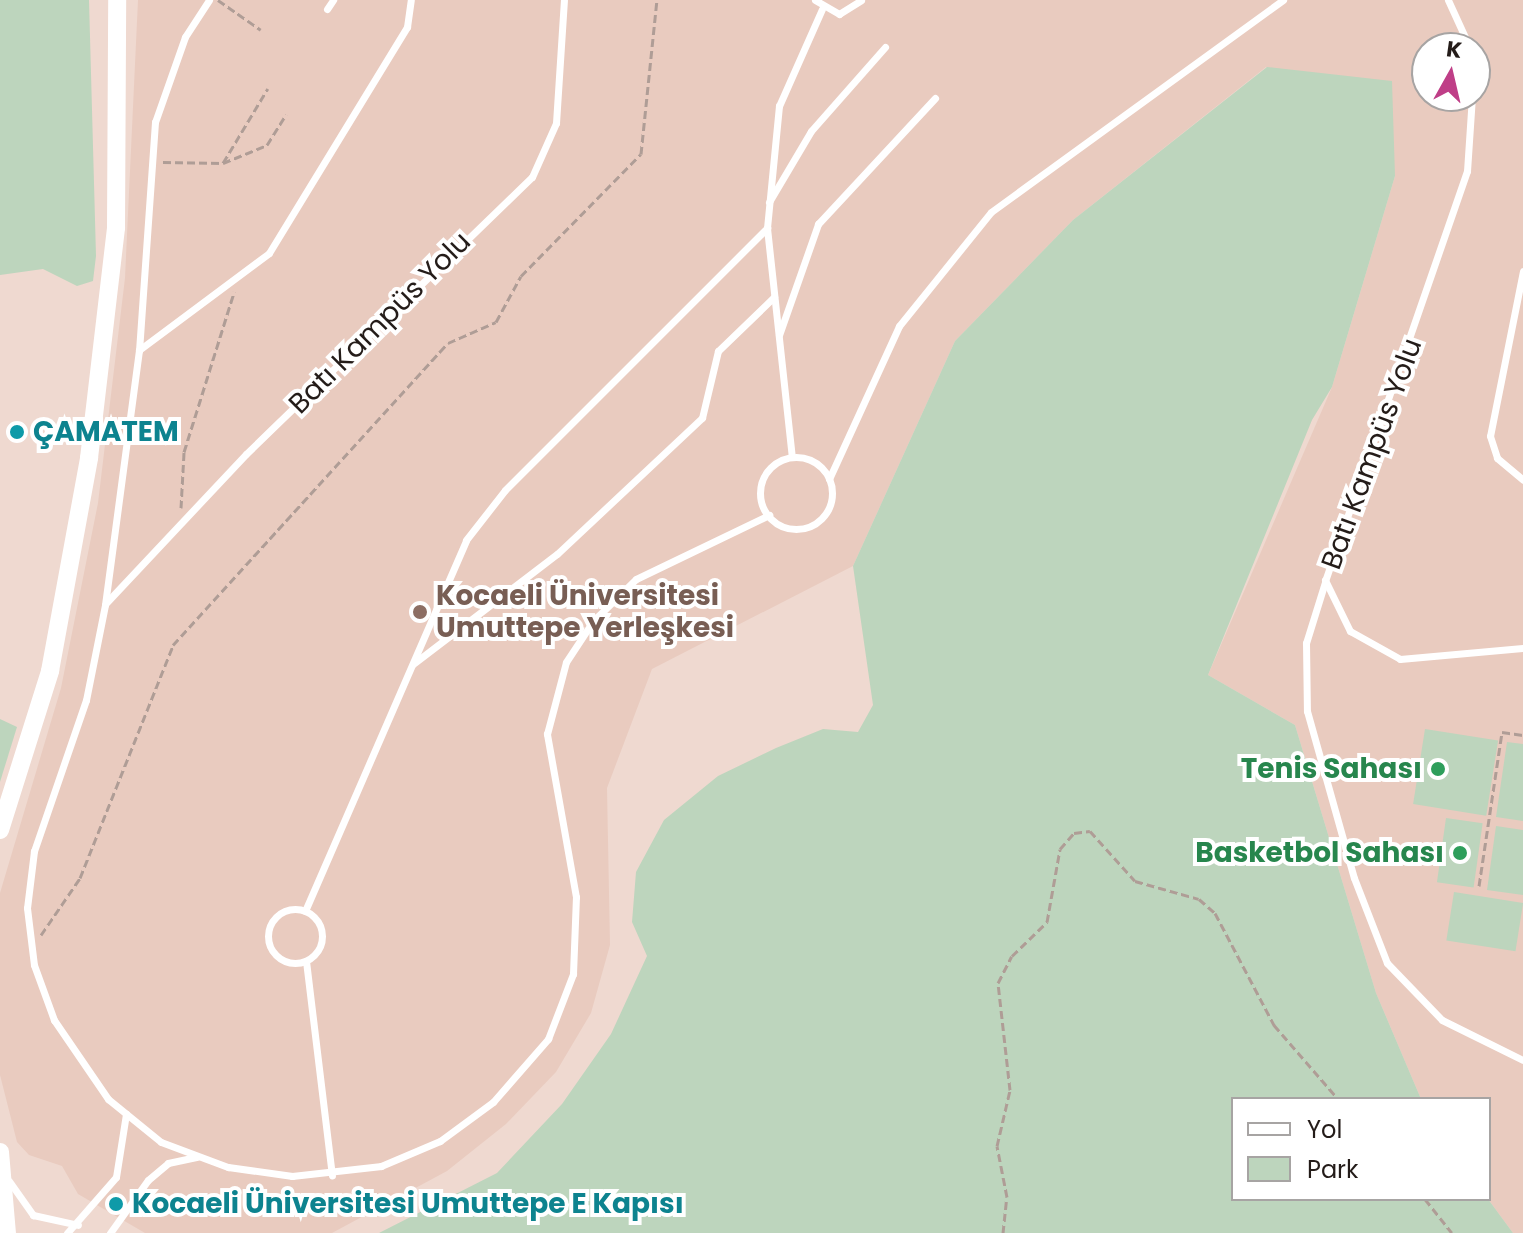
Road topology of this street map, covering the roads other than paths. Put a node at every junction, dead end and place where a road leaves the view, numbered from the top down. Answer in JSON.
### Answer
{"nodes":[{"id":1,"x":117,"y":0,"type":"edge"},
{"id":2,"x":209,"y":0,"type":"edge"},
{"id":3,"x":333,"y":0,"type":"edge"},
{"id":4,"x":411,"y":0,"type":"edge"},
{"id":5,"x":564,"y":0,"type":"edge"},
{"id":6,"x":815,"y":0,"type":"edge"},
{"id":7,"x":861,"y":0,"type":"edge"},
{"id":8,"x":1283,"y":0,"type":"edge"},
{"id":9,"x":1448,"y":0,"type":"edge"},
{"id":10,"x":327,"y":9,"type":"dead end"},
{"id":11,"x":822,"y":9,"type":"junction"},
{"id":12,"x":1463,"y":32,"type":"edge"},
{"id":13,"x":885,"y":47,"type":"dead end"},
{"id":14,"x":935,"y":98,"type":"dead end"},
{"id":15,"x":1471,"y":112,"type":"edge"},
{"id":16,"x":768,"y":204,"type":"junction"},
{"id":17,"x":767,"y":228,"type":"junction"},
{"id":18,"x":1523,"y":271,"type":"edge"},
{"id":19,"x":774,"y":297,"type":"junction"},
{"id":20,"x":779,"y":337,"type":"junction"},
{"id":21,"x":139,"y":350,"type":"junction"},
{"id":22,"x":792,"y":457,"type":"junction"},
{"id":23,"x":829,"y":479,"type":"junction"},
{"id":24,"x":1523,"y":480,"type":"edge"},
{"id":25,"x":769,"y":515,"type":"junction"},
{"id":26,"x":1325,"y":580,"type":"junction"},
{"id":27,"x":105,"y":605,"type":"junction"},
{"id":28,"x":1523,"y":648,"type":"edge"},
{"id":29,"x":412,"y":665,"type":"junction"},
{"id":30,"x":0,"y":830,"type":"edge"},
{"id":31,"x":305,"y":911,"type":"junction"},
{"id":32,"x":306,"y":961,"type":"junction"},
{"id":33,"x":1523,"y":1060,"type":"edge"},
{"id":34,"x":126,"y":1114,"type":"junction"},
{"id":35,"x":197,"y":1157,"type":"junction"},
{"id":36,"x":2,"y":1160,"type":"edge"},
{"id":37,"x":332,"y":1175,"type":"junction"},
{"id":38,"x":78,"y":1225,"type":"junction"},
{"id":39,"x":7,"y":1233,"type":"edge"},
{"id":40,"x":67,"y":1233,"type":"edge"},
{"id":41,"x":110,"y":1233,"type":"edge"}],
"edges":[{"from":1,"to":30,"type":"street"},
{"from":2,"to":21,"type":"lane"},
{"from":3,"to":10,"type":"lane"},
{"from":4,"to":21,"type":"lane"},
{"from":5,"to":27,"type":"lane","name":"Batı Kampüs Yolu"},
{"from":6,"to":11,"type":"lane"},
{"from":7,"to":11,"type":"lane"},
{"from":8,"to":23,"type":"lane"},
{"from":9,"to":12,"type":"lane"},
{"from":11,"to":16,"type":"lane"},
{"from":13,"to":16,"type":"lane"},
{"from":14,"to":20,"type":"lane"},
{"from":15,"to":26,"type":"lane","name":"Batı Kampüs Yolu"},
{"from":16,"to":17,"type":"lane"},
{"from":17,"to":19,"type":"lane"},
{"from":17,"to":29,"type":"lane"},
{"from":18,"to":24,"type":"lane"},
{"from":19,"to":20,"type":"lane"},
{"from":19,"to":29,"type":"lane"},
{"from":20,"to":22,"type":"lane"},
{"from":21,"to":27,"type":"lane"},
{"from":22,"to":23,"type":"lane"},
{"from":22,"to":25,"type":"lane"},
{"from":23,"to":25,"type":"lane"},
{"from":25,"to":37,"type":"lane"},
{"from":26,"to":28,"type":"lane","name":"Batı Kampüs Yolu"},
{"from":26,"to":33,"type":"lane"},
{"from":27,"to":34,"type":"lane"},
{"from":29,"to":31,"type":"lane"},
{"from":31,"to":32,"type":"lane"},
{"from":31,"to":32,"type":"lane"},
{"from":32,"to":37,"type":"lane"},
{"from":34,"to":35,"type":"lane"},
{"from":34,"to":38,"type":"lane"},
{"from":35,"to":37,"type":"lane"},
{"from":35,"to":41,"type":"lane"},
{"from":36,"to":38,"type":"lane"},
{"from":36,"to":39,"type":"street"},
{"from":38,"to":40,"type":"lane"}]}
